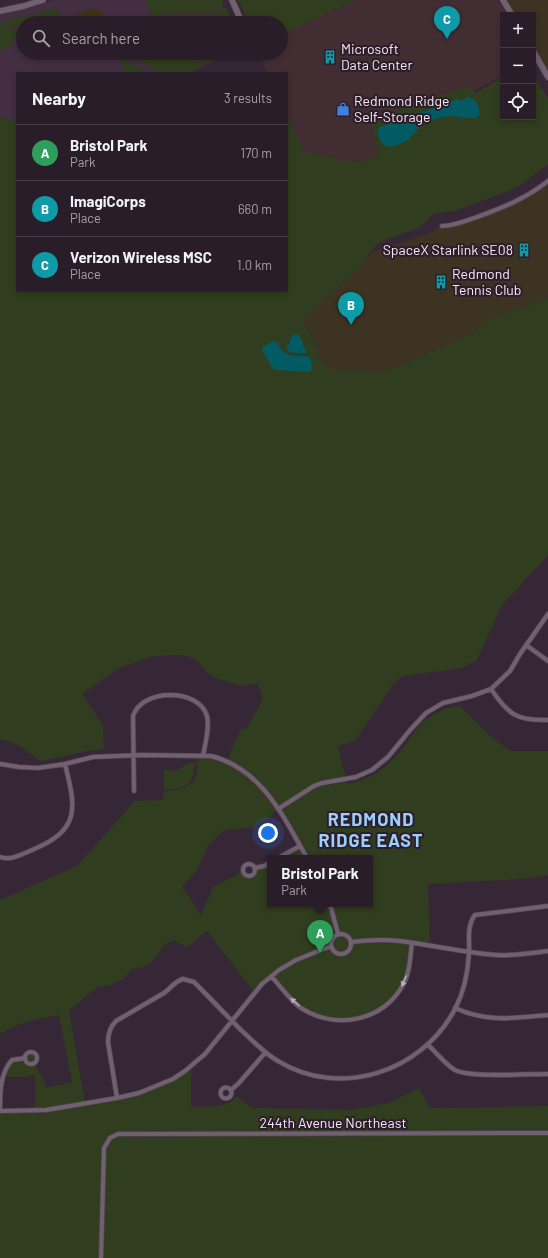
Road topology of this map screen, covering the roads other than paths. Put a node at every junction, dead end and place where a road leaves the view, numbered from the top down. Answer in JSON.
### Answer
{"nodes":[{"id":1,"x":43,"y":0,"type":"edge"},
{"id":2,"x":232,"y":0,"type":"edge"},
{"id":3,"x":503,"y":0,"type":"edge"},
{"id":4,"x":0,"y":11,"type":"edge"},
{"id":5,"x":510,"y":12,"type":"edge"},
{"id":6,"x":239,"y":16,"type":"edge"},
{"id":7,"x":536,"y":56,"type":"edge"},
{"id":8,"x":548,"y":77,"type":"edge"},
{"id":9,"x":548,"y":181,"type":"edge"},
{"id":10,"x":442,"y":226,"type":"dead end"},
{"id":11,"x":548,"y":614,"type":"edge"},
{"id":12,"x":526,"y":645,"type":"junction"},
{"id":13,"x":548,"y":662,"type":"edge"},
{"id":14,"x":491,"y":689,"type":"junction"},
{"id":15,"x":548,"y":720,"type":"edge"},
{"id":16,"x":133,"y":755,"type":"junction"},
{"id":17,"x":203,"y":756,"type":"junction"},
{"id":18,"x":0,"y":764,"type":"edge"},
{"id":19,"x":65,"y":764,"type":"junction"},
{"id":20,"x":134,"y":791,"type":"dead end"},
{"id":21,"x":278,"y":809,"type":"junction"},
{"id":22,"x":300,"y":846,"type":"junction"},
{"id":23,"x":284,"y":855,"type":"edge"},
{"id":24,"x":305,"y":855,"type":"edge"},
{"id":25,"x":0,"y":857,"type":"edge"},
{"id":26,"x":267,"y":864,"type":"edge"},
{"id":27,"x":255,"y":868,"type":"dead end"},
{"id":28,"x":548,"y":906,"type":"edge"},
{"id":29,"x":331,"y":907,"type":"edge"},
{"id":30,"x":338,"y":934,"type":"junction"},
{"id":31,"x":351,"y":942,"type":"junction"},
{"id":32,"x":412,"y":943,"type":"junction"},
{"id":33,"x":331,"y":946,"type":"junction"},
{"id":34,"x":548,"y":951,"type":"edge"},
{"id":35,"x":469,"y":952,"type":"junction"},
{"id":36,"x":272,"y":977,"type":"junction"},
{"id":37,"x":455,"y":1008,"type":"junction"},
{"id":38,"x":548,"y":1015,"type":"edge"},
{"id":39,"x":232,"y":1020,"type":"junction"},
{"id":40,"x":428,"y":1045,"type":"junction"},
{"id":41,"x":266,"y":1053,"type":"junction"},
{"id":42,"x":25,"y":1058,"type":"dead end"},
{"id":43,"x":548,"y":1074,"type":"edge"},
{"id":44,"x":230,"y":1090,"type":"dead end"},
{"id":45,"x":117,"y":1098,"type":"junction"},
{"id":46,"x":0,"y":1111,"type":"edge"},
{"id":47,"x":548,"y":1134,"type":"edge"},
{"id":48,"x":100,"y":1258,"type":"edge"}],
"edges":[{"from":1,"to":4,"type":"street"},
{"from":2,"to":6,"type":"street"},
{"from":3,"to":5,"type":"street"},
{"from":7,"to":8,"type":"street"},
{"from":9,"to":10,"type":"street"},
{"from":11,"to":12,"type":"street"},
{"from":12,"to":13,"type":"street"},
{"from":12,"to":14,"type":"street"},
{"from":14,"to":15,"type":"street"},
{"from":14,"to":21,"type":"street"},
{"from":16,"to":17,"type":"street"},
{"from":16,"to":17,"type":"street"},
{"from":16,"to":19,"type":"street"},
{"from":16,"to":20,"type":"street"},
{"from":17,"to":21,"type":"street"},
{"from":18,"to":19,"type":"street"},
{"from":19,"to":25,"type":"street"},
{"from":21,"to":22,"type":"street"},
{"from":22,"to":23,"type":"street"},
{"from":22,"to":24,"type":"street"},
{"from":26,"to":27,"type":"street"},
{"from":28,"to":35,"type":"street"},
{"from":29,"to":30,"type":"street"},
{"from":30,"to":31,"type":"street"},
{"from":30,"to":33,"type":"street"},
{"from":31,"to":32,"type":"street"},
{"from":31,"to":33,"type":"street"},
{"from":32,"to":35,"type":"street"},
{"from":32,"to":36,"type":"street","one_way":true},
{"from":33,"to":36,"type":"street"},
{"from":34,"to":35,"type":"street"},
{"from":35,"to":37,"type":"street"},
{"from":36,"to":39,"type":"street"},
{"from":37,"to":38,"type":"street"},
{"from":37,"to":40,"type":"street"},
{"from":39,"to":41,"type":"street"},
{"from":39,"to":45,"type":"street"},
{"from":39,"to":45,"type":"street"},
{"from":40,"to":41,"type":"street"},
{"from":40,"to":43,"type":"street"},
{"from":41,"to":44,"type":"street"},
{"from":42,"to":46,"type":"street"},
{"from":45,"to":46,"type":"street"},
{"from":47,"to":48,"type":"street","name":"244th Avenue Northeast"}]}
